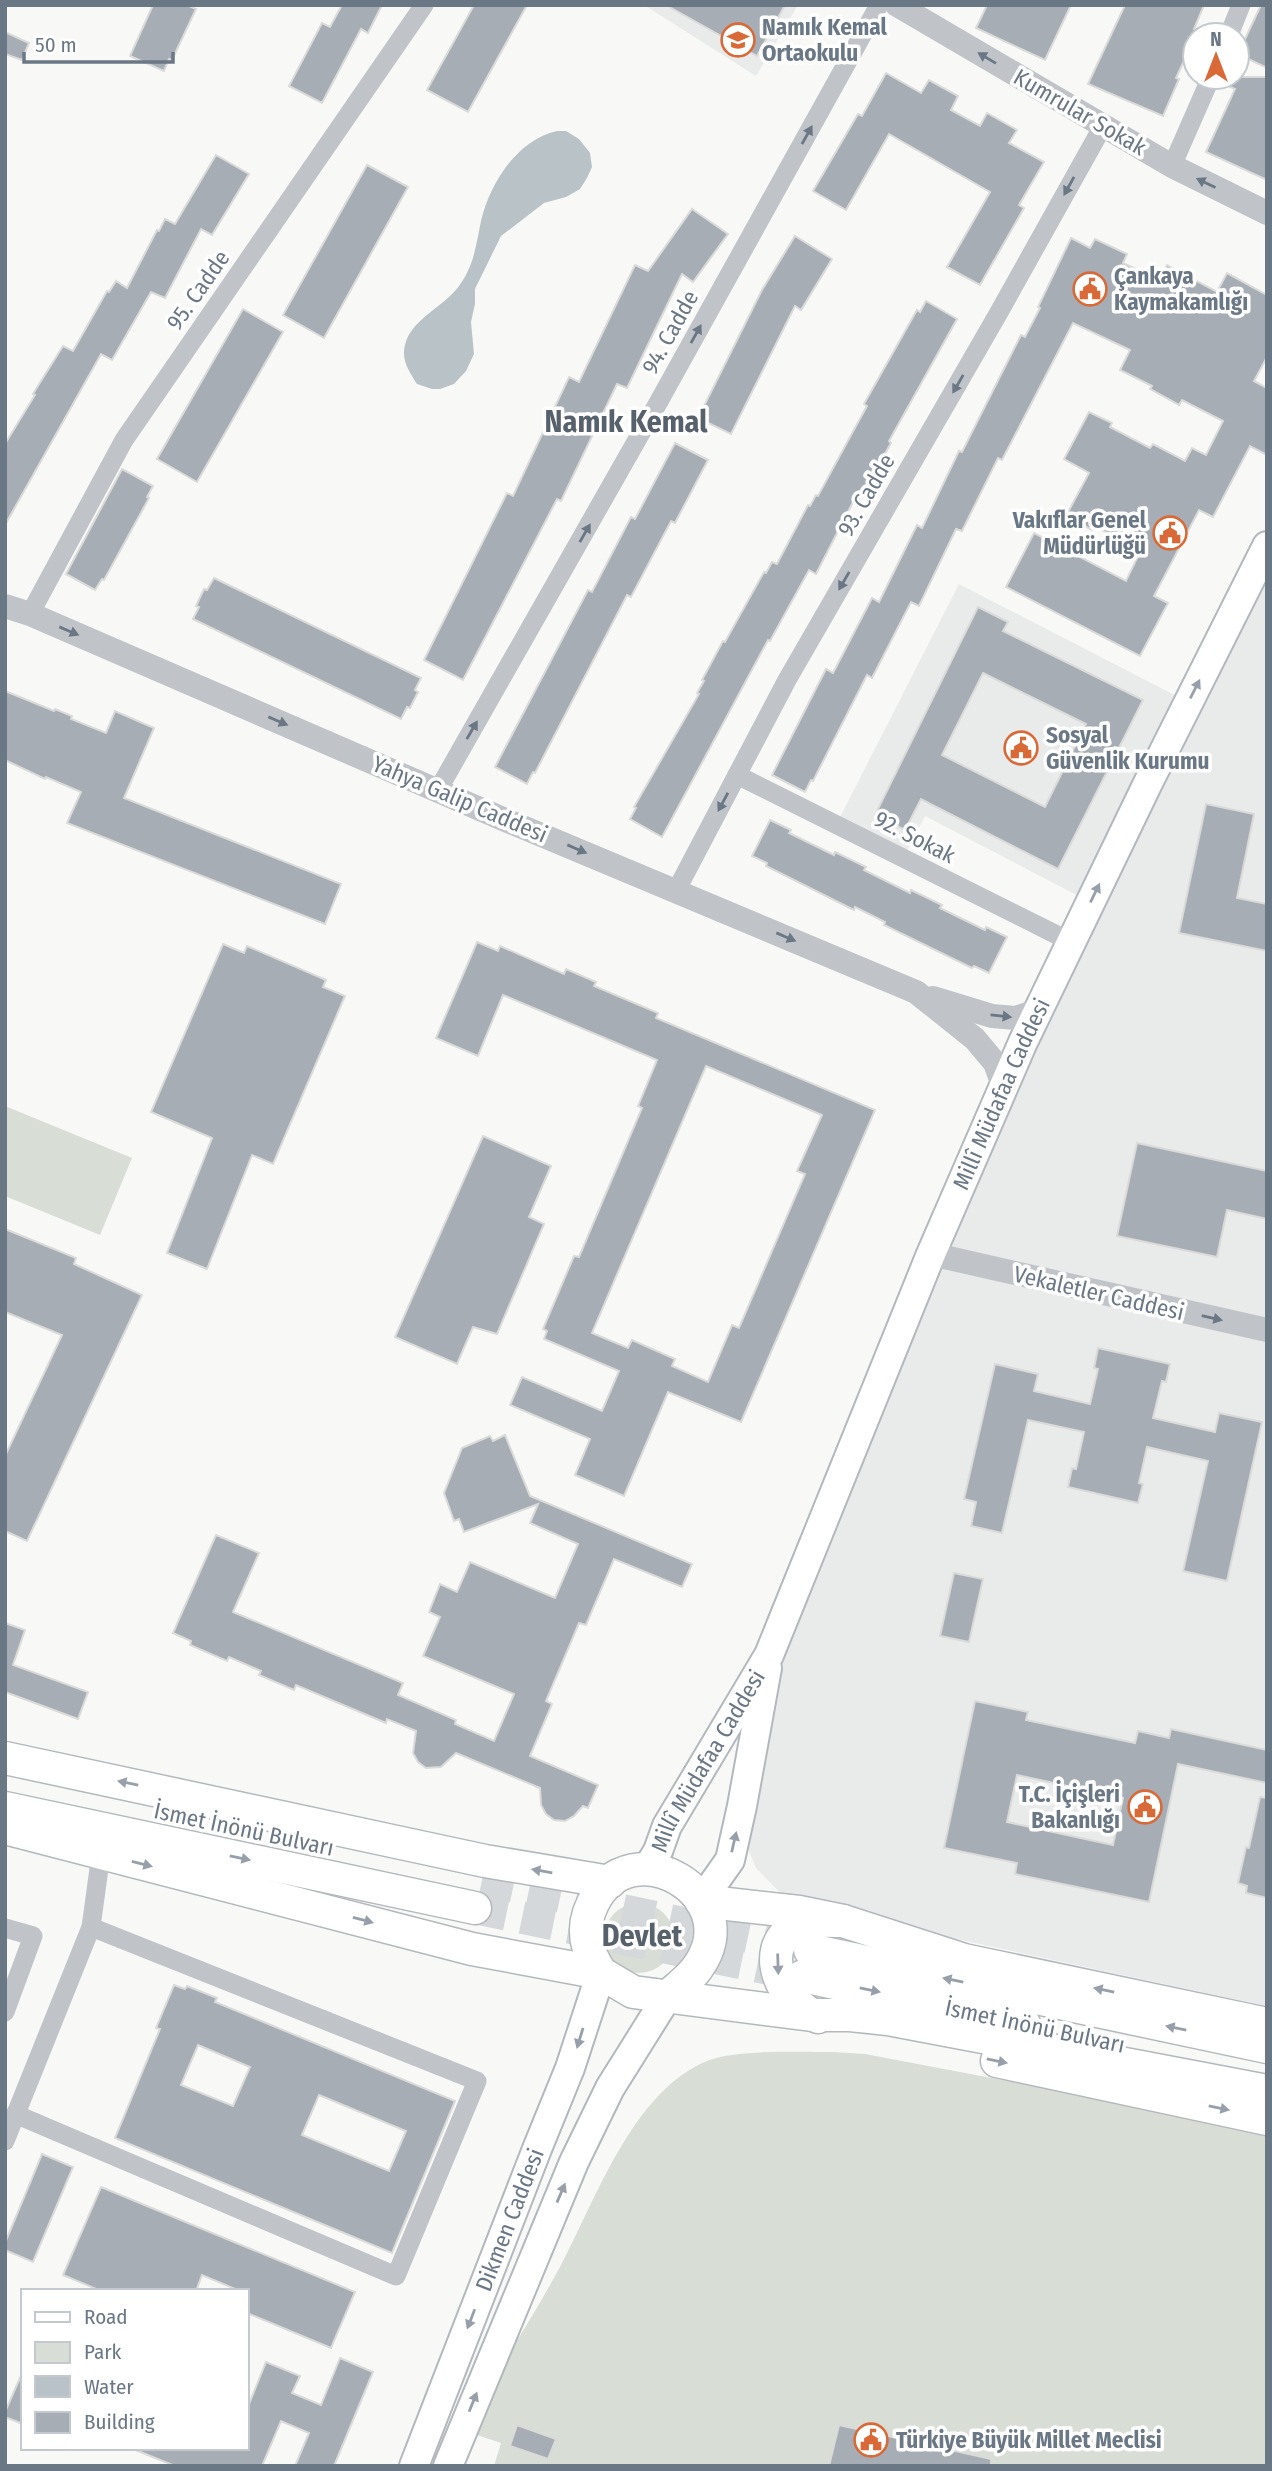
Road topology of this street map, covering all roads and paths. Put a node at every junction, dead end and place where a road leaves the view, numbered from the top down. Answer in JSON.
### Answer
{"nodes":[{"id":1,"x":424,"y":5,"type":"edge"},
{"id":2,"x":879,"y":5,"type":"edge"},
{"id":3,"x":897,"y":5,"type":"edge"},
{"id":4,"x":1205,"y":91,"type":"edge"},
{"id":5,"x":1102,"y":126,"type":"junction"},
{"id":6,"x":1172,"y":166,"type":"junction"},
{"id":7,"x":1267,"y":213,"type":"edge"},
{"id":8,"x":1267,"y":547,"type":"edge"},
{"id":9,"x":5,"y":606,"type":"edge"},
{"id":10,"x":30,"y":614,"type":"junction"},
{"id":11,"x":737,"y":775,"type":"junction"},
{"id":12,"x":438,"y":790,"type":"junction"},
{"id":13,"x":676,"y":891,"type":"junction"},
{"id":14,"x":1071,"y":942,"type":"junction"},
{"id":15,"x":916,"y":992,"type":"junction"},
{"id":16,"x":1039,"y":1010,"type":"junction"},
{"id":17,"x":1004,"y":1088,"type":"junction"},
{"id":18,"x":931,"y":1254,"type":"junction"},
{"id":19,"x":1267,"y":1331,"type":"edge"},
{"id":20,"x":769,"y":1655,"type":"junction"},
{"id":21,"x":5,"y":1758,"type":"edge"},
{"id":22,"x":5,"y":1778,"type":"edge"},
{"id":23,"x":5,"y":1808,"type":"edge"},
{"id":24,"x":5,"y":1828,"type":"edge"},
{"id":25,"x":101,"y":1854,"type":"junction"},
{"id":26,"x":647,"y":1869,"type":"junction"},
{"id":27,"x":610,"y":1882,"type":"junction"},
{"id":28,"x":701,"y":1901,"type":"junction"},
{"id":29,"x":843,"y":1921,"type":"junction"},
{"id":30,"x":91,"y":1927,"type":"junction"},
{"id":31,"x":5,"y":1928,"type":"edge"},
{"id":32,"x":601,"y":1973,"type":"junction"},
{"id":33,"x":667,"y":1997,"type":"junction"},
{"id":34,"x":5,"y":2012,"type":"edge"},
{"id":35,"x":812,"y":2015,"type":"junction"},
{"id":36,"x":1267,"y":2024,"type":"edge"},
{"id":37,"x":1267,"y":2047,"type":"edge"},
{"id":38,"x":1267,"y":2077,"type":"edge"},
{"id":39,"x":1267,"y":2091,"type":"edge"},
{"id":40,"x":15,"y":2114,"type":"junction"},
{"id":41,"x":1267,"y":2119,"type":"edge"},
{"id":42,"x":5,"y":2141,"type":"edge"},
{"id":43,"x":414,"y":2466,"type":"edge"},
{"id":44,"x":448,"y":2466,"type":"edge"}],
"edges":[{"from":1,"to":10,"type":"street","name":"95. Cadde"},
{"from":12,"to":2,"type":"street","name":"94. Cadde","one_way":true},
{"from":5,"to":3,"type":"street","name":"Kumrular Sokak","one_way":true},
{"from":4,"to":6,"type":"street"},
{"from":5,"to":6,"type":"street","name":"Kumrular Sokak"},
{"from":5,"to":11,"type":"street","name":"93. Cadde","one_way":true},
{"from":7,"to":6,"type":"street","name":"Kumrular Sokak","one_way":true},
{"from":14,"to":8,"type":"main road","name":"Millî Müdafaa Caddesi","one_way":true},
{"from":9,"to":10,"type":"street","name":"Yahya Galip Caddesi"},
{"from":10,"to":12,"type":"street","name":"Yahya Galip Caddesi","one_way":true},
{"from":11,"to":13,"type":"street","name":"93. Cadde","one_way":true},
{"from":11,"to":14,"type":"street","name":"92. Sokak"},
{"from":12,"to":13,"type":"street","name":"Yahya Galip Caddesi","one_way":true},
{"from":13,"to":15,"type":"street","name":"Yahya Galip Caddesi","one_way":true},
{"from":14,"to":16,"type":"main road","name":"Millî Müdafaa Caddesi"},
{"from":15,"to":16,"type":"street","name":"Yahya Galip Caddesi","one_way":true},
{"from":15,"to":17,"type":"street","name":"Yahya Galip Caddesi"},
{"from":16,"to":17,"type":"main road","name":"Millî Müdafaa Caddesi"},
{"from":17,"to":18,"type":"main road","name":"Millî Müdafaa Caddesi"},
{"from":18,"to":19,"type":"street","name":"Vekaletler Caddesi","one_way":true},
{"from":18,"to":20,"type":"main road","name":"Millî Müdafaa Caddesi"},
{"from":20,"to":26,"type":"main road","name":"Millî Müdafaa Caddesi"},
{"from":28,"to":20,"type":"main road","name":"Millî Müdafaa Caddesi","one_way":true},
{"from":27,"to":21,"type":"main road","one_way":true},
{"from":23,"to":22,"type":"main road","name":"İsmet İnönü Bulvarı","one_way":true},
{"from":24,"to":25,"type":"main road"},
{"from":25,"to":30,"type":"street"},
{"from":25,"to":32,"type":"main road","one_way":true},
{"from":26,"to":27,"type":"main road"},
{"from":26,"to":28,"type":"main road"},
{"from":27,"to":32,"type":"main road"},
{"from":28,"to":29,"type":"main road"},
{"from":28,"to":33,"type":"main road"},
{"from":29,"to":35,"type":"main road","one_way":true},
{"from":36,"to":29,"type":"main road","one_way":true},
{"from":30,"to":40,"type":"street"},
{"from":30,"to":40,"type":"street"},
{"from":31,"to":34,"type":"street"},
{"from":32,"to":33,"type":"main road"},
{"from":32,"to":43,"type":"main road","name":"Dikmen Caddesi","one_way":true},
{"from":33,"to":35,"type":"main road"},
{"from":44,"to":33,"type":"main road","name":"Dikmen Caddesi","one_way":true},
{"from":35,"to":39,"type":"main road"},
{"from":35,"to":41,"type":"main road","one_way":true},
{"from":37,"to":38,"type":"main road","name":"İsmet İnönü Bulvarı","one_way":true},
{"from":40,"to":42,"type":"street"}]}
